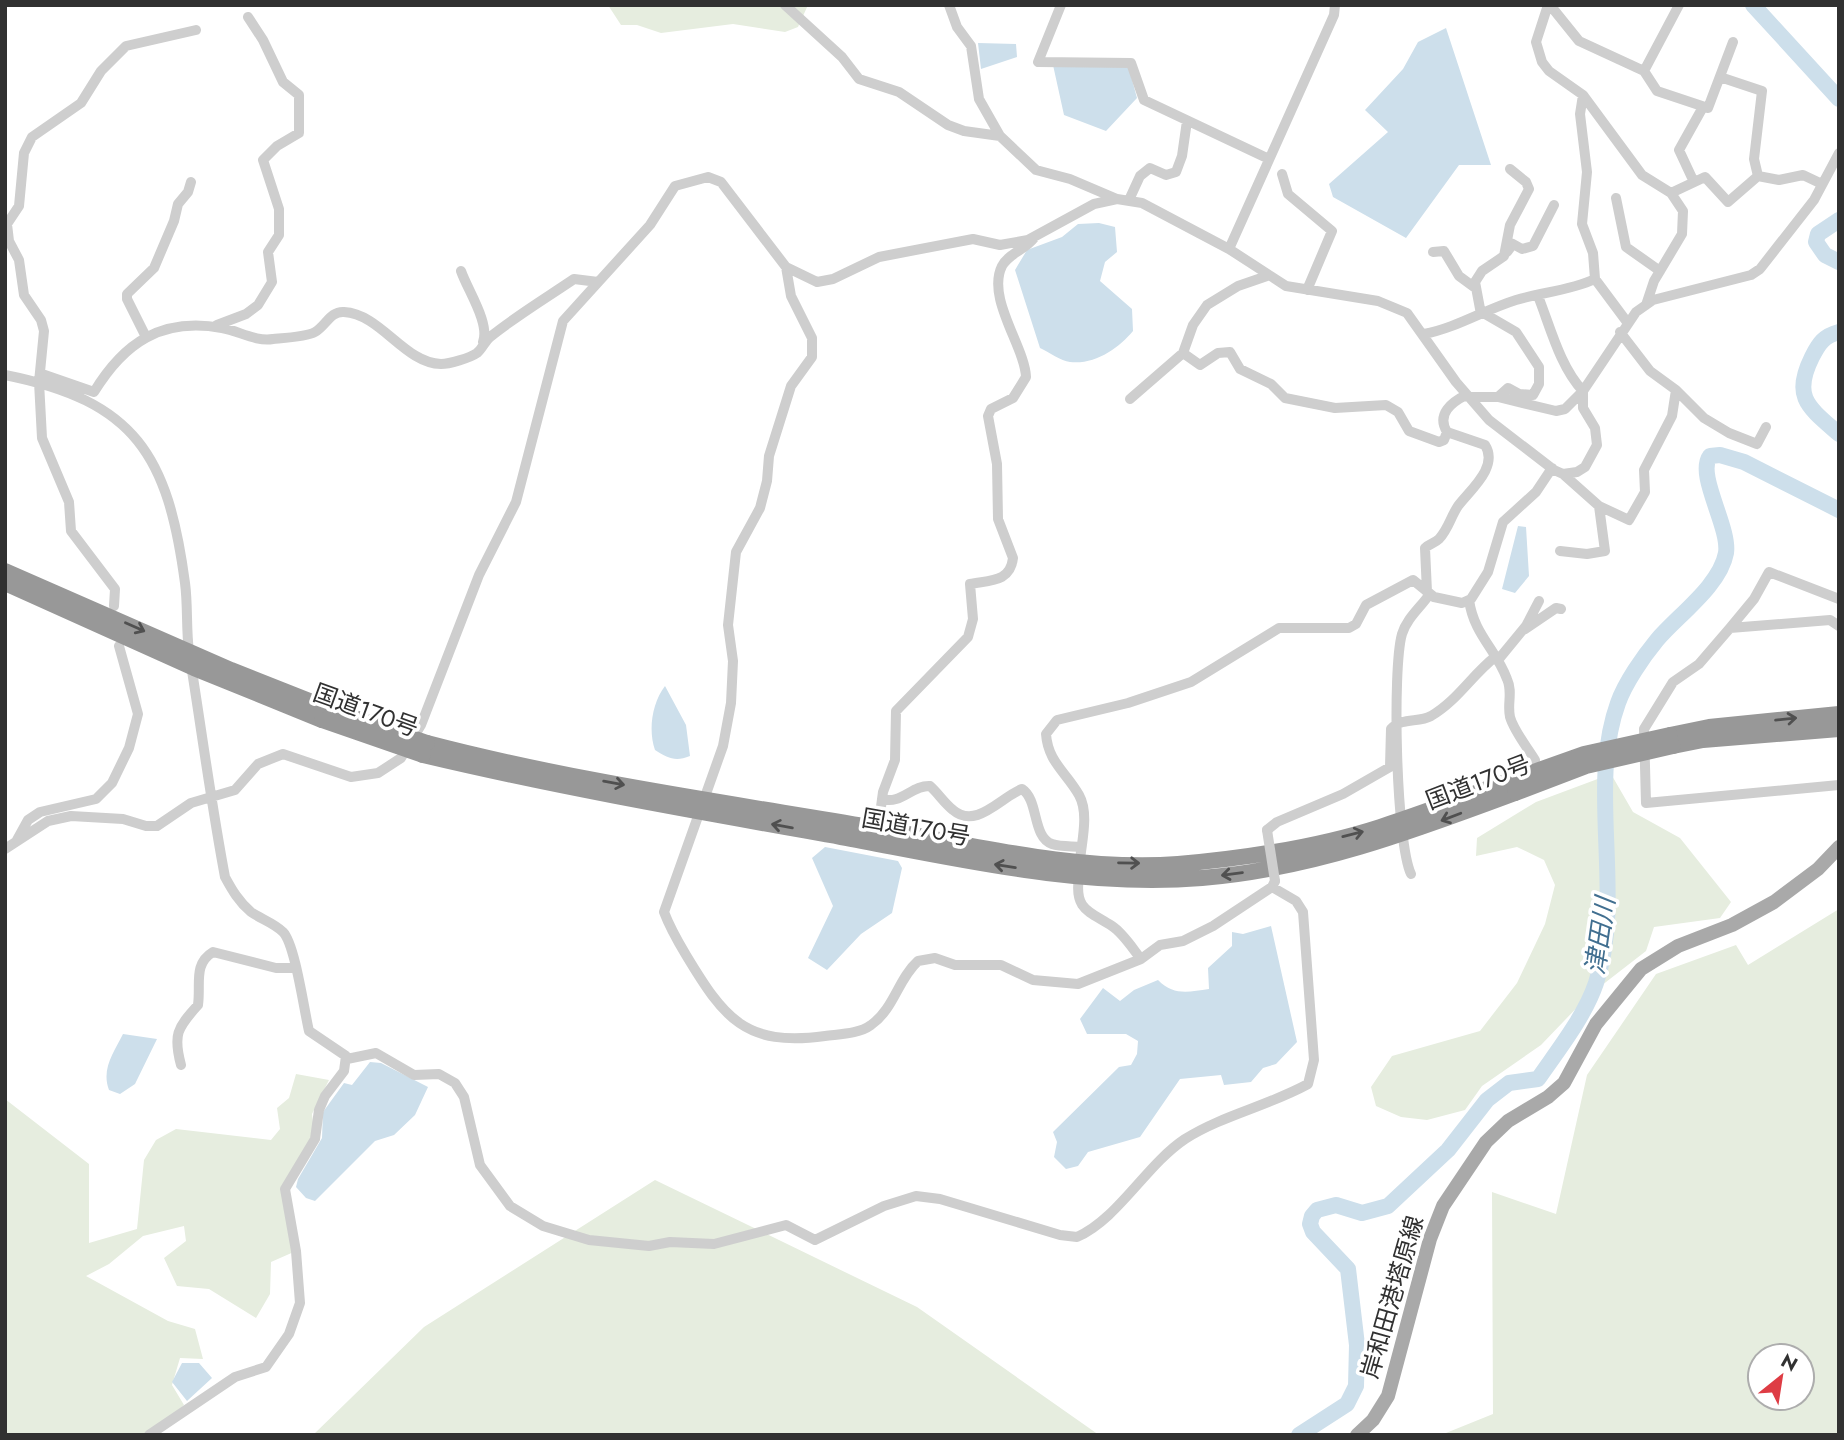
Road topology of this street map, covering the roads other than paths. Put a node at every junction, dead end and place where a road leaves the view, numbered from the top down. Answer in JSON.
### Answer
{"nodes":[{"id":1,"x":785,"y":5,"type":"edge"},
{"id":2,"x":949,"y":5,"type":"edge"},
{"id":3,"x":1061,"y":5,"type":"edge"},
{"id":4,"x":1335,"y":5,"type":"edge"},
{"id":5,"x":1549,"y":5,"type":"edge"},
{"id":6,"x":1679,"y":5,"type":"edge"},
{"id":7,"x":248,"y":17,"type":"dead end"},
{"id":8,"x":196,"y":30,"type":"dead end"},
{"id":9,"x":1733,"y":42,"type":"dead end"},
{"id":10,"x":1644,"y":71,"type":"junction"},
{"id":11,"x":1720,"y":77,"type":"junction"},
{"id":12,"x":1583,"y":95,"type":"junction"},
{"id":13,"x":1703,"y":107,"type":"junction"},
{"id":14,"x":1187,"y":121,"type":"junction"},
{"id":15,"x":1000,"y":136,"type":"junction"},
{"id":16,"x":1839,"y":153,"type":"edge"},
{"id":17,"x":1269,"y":159,"type":"junction"},
{"id":18,"x":1510,"y":169,"type":"dead end"},
{"id":19,"x":1282,"y":174,"type":"dead end"},
{"id":20,"x":1758,"y":176,"type":"junction"},
{"id":21,"x":1693,"y":180,"type":"junction"},
{"id":22,"x":191,"y":182,"type":"dead end"},
{"id":23,"x":1822,"y":184,"type":"junction"},
{"id":24,"x":1671,"y":193,"type":"junction"},
{"id":25,"x":1616,"y":198,"type":"dead end"},
{"id":26,"x":1123,"y":199,"type":"junction"},
{"id":27,"x":1554,"y":205,"type":"dead end"},
{"id":28,"x":1035,"y":236,"type":"junction"},
{"id":29,"x":1229,"y":249,"type":"junction"},
{"id":30,"x":1433,"y":252,"type":"dead end"},
{"id":31,"x":1507,"y":252,"type":"junction"},
{"id":32,"x":786,"y":267,"type":"junction"},
{"id":33,"x":461,"y":271,"type":"dead end"},
{"id":34,"x":1660,"y":271,"type":"junction"},
{"id":35,"x":1267,"y":276,"type":"junction"},
{"id":36,"x":1595,"y":279,"type":"junction"},
{"id":37,"x":598,"y":282,"type":"junction"},
{"id":38,"x":1474,"y":287,"type":"junction"},
{"id":39,"x":1307,"y":290,"type":"junction"},
{"id":40,"x":1538,"y":296,"type":"junction"},
{"id":41,"x":1646,"y":305,"type":"junction"},
{"id":42,"x":1483,"y":314,"type":"junction"},
{"id":43,"x":1627,"y":322,"type":"junction"},
{"id":44,"x":211,"y":327,"type":"junction"},
{"id":45,"x":1620,"y":332,"type":"junction"},
{"id":46,"x":1424,"y":334,"type":"junction"},
{"id":47,"x":146,"y":337,"type":"junction"},
{"id":48,"x":483,"y":342,"type":"junction"},
{"id":49,"x":1183,"y":353,"type":"junction"},
{"id":50,"x":5,"y":375,"type":"edge"},
{"id":51,"x":40,"y":378,"type":"junction"},
{"id":52,"x":1676,"y":390,"type":"junction"},
{"id":53,"x":1583,"y":391,"type":"junction"},
{"id":54,"x":1467,"y":396,"type":"junction"},
{"id":55,"x":1498,"y":397,"type":"junction"},
{"id":56,"x":1130,"y":400,"type":"dead end"},
{"id":57,"x":1766,"y":427,"type":"dead end"},
{"id":58,"x":1447,"y":432,"type":"junction"},
{"id":59,"x":1552,"y":468,"type":"junction"},
{"id":60,"x":1563,"y":474,"type":"junction"},
{"id":61,"x":1599,"y":506,"type":"junction"},
{"id":62,"x":1560,"y":551,"type":"dead end"},
{"id":63,"x":5,"y":570,"type":"edge"},
{"id":64,"x":5,"y":583,"type":"edge"},
{"id":65,"x":1428,"y":593,"type":"junction"},
{"id":66,"x":1839,"y":599,"type":"edge"},
{"id":67,"x":1469,"y":600,"type":"junction"},
{"id":68,"x":1539,"y":601,"type":"dead end"},
{"id":69,"x":114,"y":606,"type":"dead end"},
{"id":70,"x":1561,"y":609,"type":"dead end"},
{"id":71,"x":1839,"y":626,"type":"edge"},
{"id":72,"x":1730,"y":628,"type":"junction"},
{"id":73,"x":1523,"y":630,"type":"junction"},
{"id":74,"x":119,"y":646,"type":"dead end"},
{"id":75,"x":189,"y":651,"type":"junction"},
{"id":76,"x":1496,"y":659,"type":"junction"},
{"id":77,"x":194,"y":668,"type":"junction"},
{"id":78,"x":1839,"y":714,"type":"edge"},
{"id":79,"x":327,"y":715,"type":"junction"},
{"id":80,"x":1396,"y":723,"type":"junction"},
{"id":81,"x":1839,"y":729,"type":"edge"},
{"id":82,"x":1671,"y":740,"type":"junction"},
{"id":83,"x":1535,"y":760,"type":"dead end"},
{"id":84,"x":1839,"y":785,"type":"edge"},
{"id":85,"x":213,"y":798,"type":"junction"},
{"id":86,"x":882,"y":799,"type":"junction"},
{"id":87,"x":702,"y":805,"type":"junction"},
{"id":88,"x":1404,"y":827,"type":"junction"},
{"id":89,"x":878,"y":829,"type":"junction"},
{"id":90,"x":10,"y":846,"type":"edge"},
{"id":91,"x":1839,"y":847,"type":"edge"},
{"id":92,"x":1080,"y":861,"type":"junction"},
{"id":93,"x":1411,"y":874,"type":"dead end"},
{"id":94,"x":1274,"y":884,"type":"junction"},
{"id":95,"x":1141,"y":959,"type":"junction"},
{"id":96,"x":294,"y":968,"type":"junction"},
{"id":97,"x":346,"y":1056,"type":"junction"},
{"id":98,"x":180,"y":1066,"type":"dead end"},
{"id":99,"x":149,"y":1435,"type":"edge"},
{"id":100,"x":1357,"y":1435,"type":"edge"}],
"edges":[{"from":1,"to":15,"type":"street"},
{"from":2,"to":15,"type":"street"},
{"from":3,"to":14,"type":"street"},
{"from":4,"to":17,"type":"street"},
{"from":5,"to":10,"type":"street"},
{"from":5,"to":12,"type":"street"},
{"from":6,"to":10,"type":"street"},
{"from":7,"to":44,"type":"street"},
{"from":8,"to":51,"type":"street"},
{"from":9,"to":11,"type":"street"},
{"from":10,"to":13,"type":"street"},
{"from":11,"to":13,"type":"street"},
{"from":11,"to":20,"type":"street"},
{"from":12,"to":24,"type":"street"},
{"from":12,"to":36,"type":"street"},
{"from":13,"to":21,"type":"street"},
{"from":14,"to":17,"type":"street"},
{"from":14,"to":26,"type":"street"},
{"from":15,"to":26,"type":"street"},
{"from":16,"to":23,"type":"street"},
{"from":17,"to":29,"type":"street"},
{"from":18,"to":31,"type":"street"},
{"from":19,"to":39,"type":"street"},
{"from":20,"to":21,"type":"street"},
{"from":20,"to":23,"type":"street"},
{"from":21,"to":24,"type":"street"},
{"from":22,"to":47,"type":"street"},
{"from":23,"to":41,"type":"street"},
{"from":24,"to":34,"type":"street"},
{"from":25,"to":34,"type":"street"},
{"from":26,"to":28,"type":"street"},
{"from":26,"to":29,"type":"street"},
{"from":27,"to":31,"type":"street"},
{"from":28,"to":32,"type":"street"},
{"from":28,"to":86,"type":"street"},
{"from":29,"to":35,"type":"street"},
{"from":30,"to":38,"type":"street"},
{"from":31,"to":38,"type":"street"},
{"from":32,"to":37,"type":"street"},
{"from":32,"to":87,"type":"street"},
{"from":33,"to":48,"type":"street"},
{"from":34,"to":41,"type":"street"},
{"from":35,"to":39,"type":"street"},
{"from":35,"to":49,"type":"street"},
{"from":36,"to":40,"type":"street"},
{"from":36,"to":43,"type":"street"},
{"from":37,"to":48,"type":"street"},
{"from":37,"to":85,"type":"street"},
{"from":38,"to":42,"type":"street"},
{"from":39,"to":46,"type":"street"},
{"from":40,"to":42,"type":"street"},
{"from":40,"to":53,"type":"street"},
{"from":41,"to":43,"type":"street"},
{"from":42,"to":46,"type":"street"},
{"from":42,"to":55,"type":"street"},
{"from":43,"to":45,"type":"street"},
{"from":44,"to":47,"type":"street"},
{"from":44,"to":48,"type":"street"},
{"from":45,"to":52,"type":"street"},
{"from":45,"to":53,"type":"street"},
{"from":46,"to":54,"type":"street"},
{"from":47,"to":51,"type":"street"},
{"from":49,"to":56,"type":"street"},
{"from":49,"to":58,"type":"street"},
{"from":50,"to":51,"type":"street"},
{"from":51,"to":69,"type":"street"},
{"from":51,"to":75,"type":"street"},
{"from":52,"to":57,"type":"street"},
{"from":52,"to":61,"type":"street"},
{"from":53,"to":55,"type":"street"},
{"from":53,"to":60,"type":"street"},
{"from":54,"to":55,"type":"street"},
{"from":54,"to":58,"type":"street"},
{"from":54,"to":59,"type":"street"},
{"from":58,"to":65,"type":"street"},
{"from":59,"to":60,"type":"street"},
{"from":59,"to":67,"type":"street"},
{"from":60,"to":61,"type":"street"},
{"from":61,"to":62,"type":"street"},
{"from":63,"to":75,"type":"highway","name":"国道170号","one_way":true},
{"from":64,"to":77,"type":"highway","name":"国道170号"},
{"from":65,"to":67,"type":"street"},
{"from":65,"to":80,"type":"street"},
{"from":65,"to":92,"type":"street"},
{"from":66,"to":72,"type":"street"},
{"from":67,"to":76,"type":"street"},
{"from":68,"to":73,"type":"street"},
{"from":70,"to":73,"type":"street"},
{"from":71,"to":72,"type":"street"},
{"from":72,"to":84,"type":"street"},
{"from":73,"to":76,"type":"street"},
{"from":74,"to":90,"type":"street"},
{"from":75,"to":77,"type":"street"},
{"from":75,"to":79,"type":"highway","name":"国道170号"},
{"from":76,"to":80,"type":"street"},
{"from":76,"to":83,"type":"street"},
{"from":77,"to":79,"type":"highway","name":"国道170号"},
{"from":77,"to":85,"type":"street"},
{"from":82,"to":78,"type":"highway","name":"国道170号","one_way":true},
{"from":79,"to":87,"type":"highway","name":"国道170号","bridge":true},
{"from":80,"to":88,"type":"street"},
{"from":80,"to":94,"type":"street","bridge":true},
{"from":81,"to":82,"type":"highway","name":"国道170号"},
{"from":82,"to":88,"type":"highway","name":"国道170号","bridge":true},
{"from":85,"to":90,"type":"street"},
{"from":85,"to":96,"type":"street"},
{"from":86,"to":89,"type":"street"},
{"from":86,"to":92,"type":"street"},
{"from":87,"to":89,"type":"highway","name":"国道170号"},
{"from":92,"to":87,"type":"highway","name":"国道170号","one_way":true},
{"from":87,"to":95,"type":"street"},
{"from":88,"to":92,"type":"highway","name":"国道170号"},
{"from":88,"to":93,"type":"street"},
{"from":89,"to":92,"type":"highway","name":"国道170号"},
{"from":91,"to":100,"type":"main road","name":"岸和田港塔原線"},
{"from":92,"to":95,"type":"street"},
{"from":94,"to":95,"type":"street"},
{"from":94,"to":97,"type":"street"},
{"from":96,"to":97,"type":"street"},
{"from":96,"to":98,"type":"street"},
{"from":97,"to":99,"type":"street"}]}
